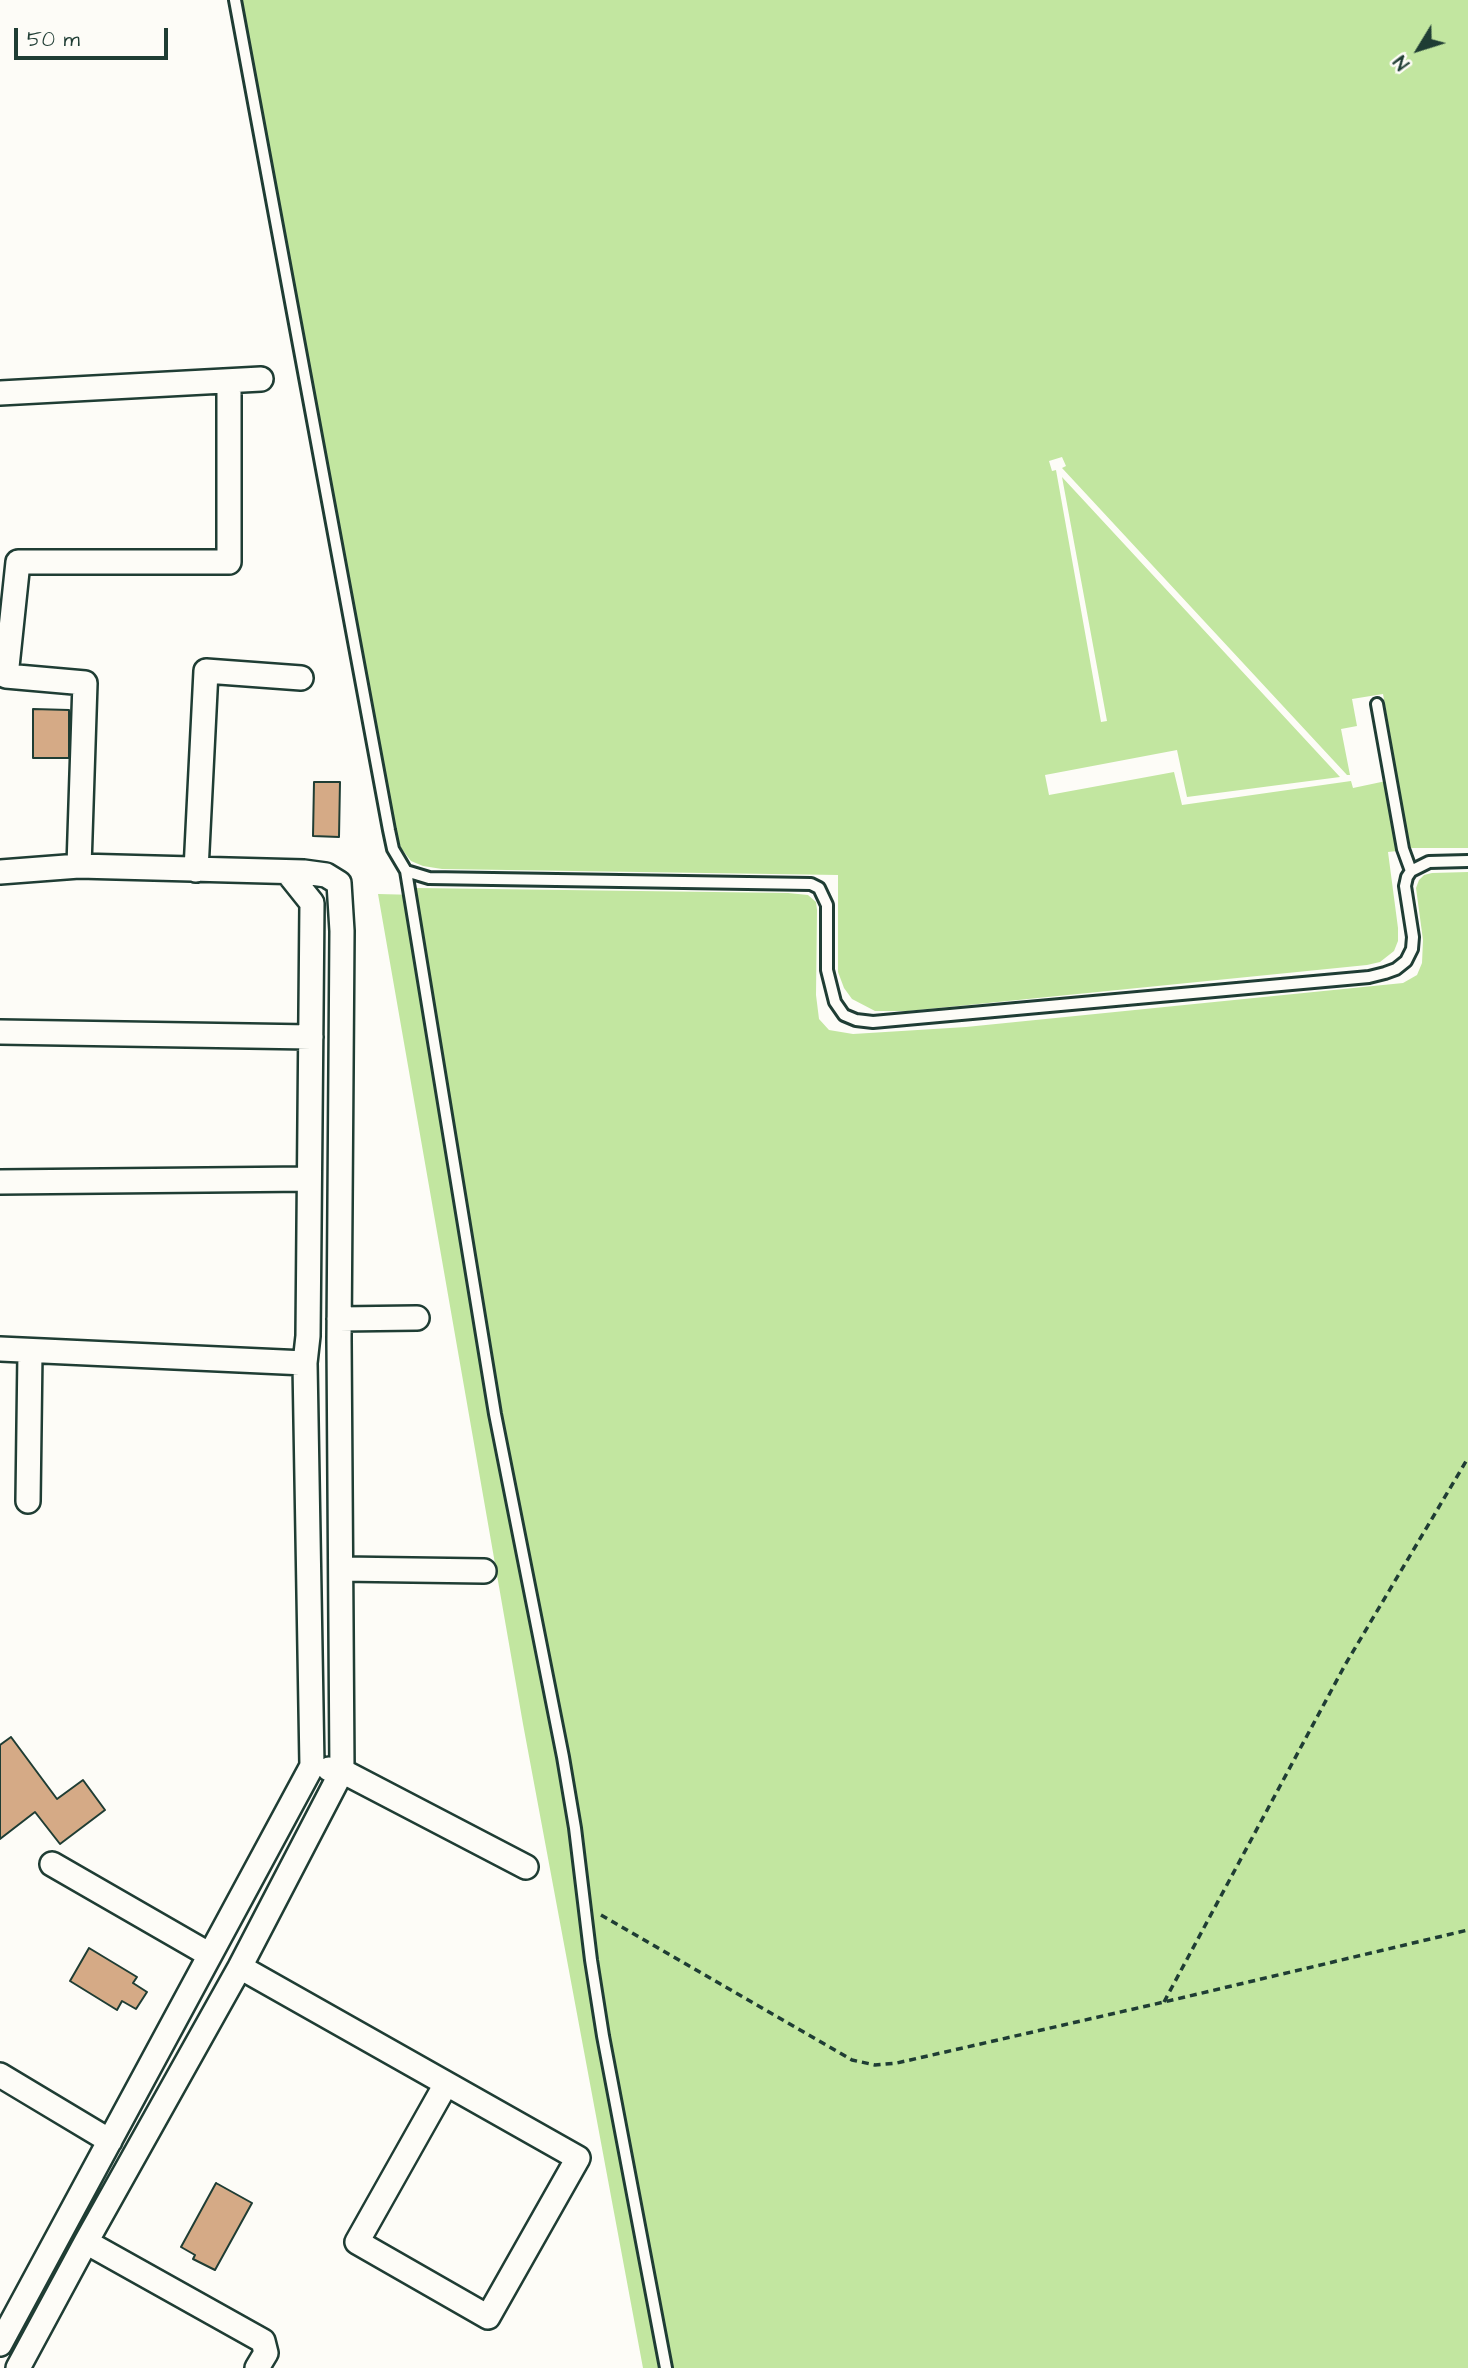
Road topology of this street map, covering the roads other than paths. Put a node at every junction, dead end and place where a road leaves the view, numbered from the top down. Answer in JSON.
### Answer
{"nodes":[{"id":1,"x":235,"y":0,"type":"edge"},
{"id":2,"x":261,"y":379,"type":"dead end"},
{"id":3,"x":229,"y":381,"type":"junction"},
{"id":4,"x":0,"y":393,"type":"edge"},
{"id":5,"x":301,"y":678,"type":"dead end"},
{"id":6,"x":1377,"y":704,"type":"dead end"},
{"id":7,"x":1468,"y":860,"type":"edge"},
{"id":8,"x":79,"y":866,"type":"junction"},
{"id":9,"x":196,"y":870,"type":"junction"},
{"id":10,"x":406,"y":871,"type":"junction"},
{"id":11,"x":1411,"y":871,"type":"junction"},
{"id":12,"x":0,"y":872,"type":"edge"},
{"id":13,"x":288,"y":873,"type":"junction"},
{"id":14,"x":0,"y":1032,"type":"edge"},
{"id":15,"x":311,"y":1037,"type":"junction"},
{"id":16,"x":309,"y":1179,"type":"junction"},
{"id":17,"x":0,"y":1182,"type":"edge"},
{"id":18,"x":418,"y":1318,"type":"dead end"},
{"id":19,"x":339,"y":1329,"type":"junction"},
{"id":20,"x":308,"y":1336,"type":"junction"},
{"id":21,"x":0,"y":1349,"type":"edge"},
{"id":22,"x":30,"y":1352,"type":"junction"},
{"id":23,"x":305,"y":1363,"type":"junction"},
{"id":24,"x":28,"y":1501,"type":"dead end"},
{"id":25,"x":341,"y":1569,"type":"junction"},
{"id":26,"x":484,"y":1571,"type":"dead end"},
{"id":27,"x":312,"y":1766,"type":"junction"},
{"id":28,"x":342,"y":1771,"type":"junction"},
{"id":29,"x":52,"y":1864,"type":"dead end"},
{"id":30,"x":526,"y":1867,"type":"dead end"},
{"id":31,"x":210,"y":1955,"type":"junction"},
{"id":32,"x":240,"y":1967,"type":"junction"},
{"id":33,"x":0,"y":2076,"type":"edge"},
{"id":34,"x":446,"y":2084,"type":"junction"},
{"id":35,"x":110,"y":2141,"type":"junction"},
{"id":36,"x":86,"y":2242,"type":"junction"},
{"id":37,"x":0,"y":2344,"type":"edge"},
{"id":38,"x":18,"y":2368,"type":"edge"},
{"id":39,"x":257,"y":2368,"type":"edge"},
{"id":40,"x":666,"y":2368,"type":"edge"}],
"edges":[{"from":1,"to":10,"type":"lane"},
{"from":2,"to":3,"type":"street"},
{"from":3,"to":4,"type":"street"},
{"from":3,"to":8,"type":"street"},
{"from":5,"to":9,"type":"street"},
{"from":6,"to":11,"type":"lane"},
{"from":7,"to":11,"type":"lane"},
{"from":8,"to":9,"type":"street"},
{"from":8,"to":12,"type":"street"},
{"from":9,"to":13,"type":"street"},
{"from":10,"to":11,"type":"lane"},
{"from":10,"to":40,"type":"lane"},
{"from":13,"to":15,"type":"street"},
{"from":13,"to":19,"type":"street"},
{"from":14,"to":15,"type":"street"},
{"from":15,"to":16,"type":"street"},
{"from":16,"to":17,"type":"street"},
{"from":16,"to":20,"type":"street"},
{"from":18,"to":19,"type":"street"},
{"from":19,"to":20,"type":"street"},
{"from":19,"to":25,"type":"street"},
{"from":20,"to":23,"type":"street"},
{"from":21,"to":22,"type":"street"},
{"from":22,"to":23,"type":"street"},
{"from":22,"to":24,"type":"street"},
{"from":23,"to":27,"type":"street"},
{"from":25,"to":26,"type":"street"},
{"from":25,"to":28,"type":"street"},
{"from":27,"to":28,"type":"street"},
{"from":27,"to":31,"type":"street"},
{"from":28,"to":30,"type":"street"},
{"from":28,"to":32,"type":"street"},
{"from":29,"to":31,"type":"street"},
{"from":31,"to":35,"type":"street"},
{"from":32,"to":34,"type":"street"},
{"from":32,"to":36,"type":"street"},
{"from":33,"to":35,"type":"street"},
{"from":34,"to":34,"type":"street"},
{"from":35,"to":37,"type":"street"},
{"from":36,"to":38,"type":"street"},
{"from":36,"to":39,"type":"street"}]}
